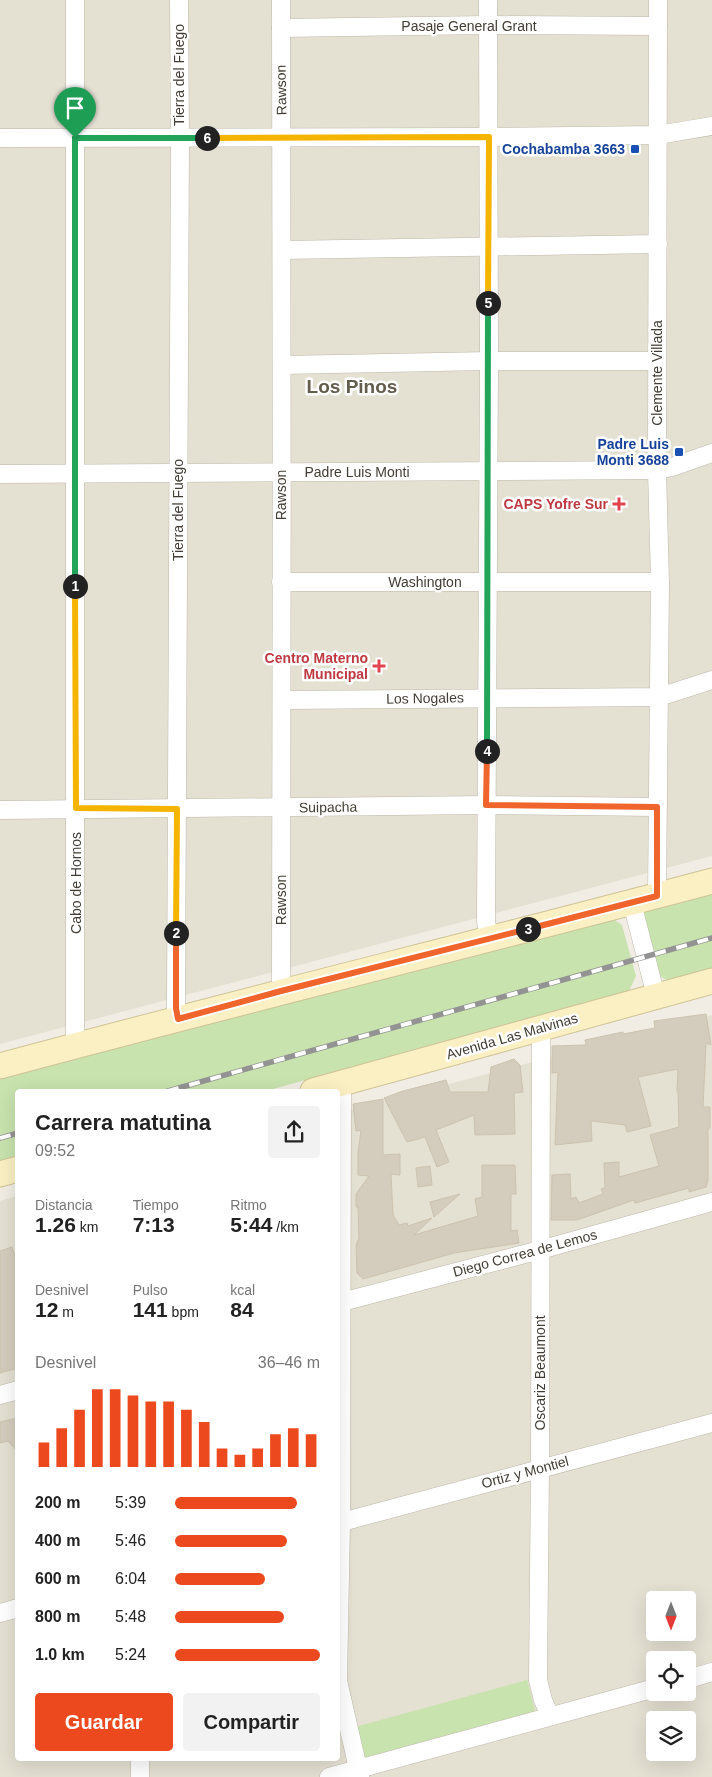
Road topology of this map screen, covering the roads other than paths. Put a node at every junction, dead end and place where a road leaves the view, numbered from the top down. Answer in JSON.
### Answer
{"nodes":[{"id":1,"x":75,"y":0,"type":"edge"},
{"id":2,"x":179,"y":0,"type":"edge"},
{"id":3,"x":280,"y":0,"type":"edge"},
{"id":4,"x":488,"y":0,"type":"edge"},
{"id":5,"x":658,"y":0,"type":"edge"},
{"id":6,"x":489,"y":25,"type":"junction"},
{"id":7,"x":658,"y":26,"type":"junction"},
{"id":8,"x":281,"y":28,"type":"junction"},
{"id":9,"x":712,"y":126,"type":"edge"},
{"id":10,"x":658,"y":135,"type":"junction"},
{"id":11,"x":489,"y":137,"type":"junction"},
{"id":12,"x":0,"y":138,"type":"edge"},
{"id":13,"x":75,"y":138,"type":"junction"},
{"id":14,"x":180,"y":138,"type":"junction"},
{"id":15,"x":282,"y":138,"type":"junction"},
{"id":16,"x":658,"y":244,"type":"junction"},
{"id":17,"x":488,"y":246,"type":"junction"},
{"id":18,"x":282,"y":250,"type":"junction"},
{"id":19,"x":489,"y":361,"type":"junction"},
{"id":20,"x":657,"y":361,"type":"junction"},
{"id":21,"x":282,"y":364,"type":"junction"},
{"id":22,"x":712,"y":453,"type":"edge"},
{"id":23,"x":657,"y":470,"type":"junction"},
{"id":24,"x":488,"y":471,"type":"junction"},
{"id":25,"x":280,"y":472,"type":"junction"},
{"id":26,"x":178,"y":473,"type":"junction"},
{"id":27,"x":0,"y":474,"type":"edge"},
{"id":28,"x":74,"y":474,"type":"junction"},
{"id":29,"x":281,"y":582,"type":"junction"},
{"id":30,"x":487,"y":582,"type":"junction"},
{"id":31,"x":660,"y":582,"type":"junction"},
{"id":32,"x":712,"y":680,"type":"edge"},
{"id":33,"x":487,"y":698,"type":"junction"},
{"id":34,"x":659,"y":698,"type":"junction"},
{"id":35,"x":282,"y":700,"type":"junction"},
{"id":36,"x":486,"y":805,"type":"junction"},
{"id":37,"x":282,"y":807,"type":"junction"},
{"id":38,"x":657,"y":807,"type":"junction"},
{"id":39,"x":76,"y":808,"type":"junction"},
{"id":40,"x":177,"y":809,"type":"junction"},
{"id":41,"x":0,"y":810,"type":"edge"},
{"id":42,"x":712,"y":881,"type":"edge"},
{"id":43,"x":657,"y":896,"type":"junction"},
{"id":44,"x":632,"y":903,"type":"junction"},
{"id":45,"x":489,"y":939,"type":"junction"},
{"id":46,"x":712,"y":981,"type":"edge"},
{"id":47,"x":281,"y":991,"type":"junction"},
{"id":48,"x":656,"y":996,"type":"junction"},
{"id":49,"x":178,"y":1019,"type":"junction"},
{"id":50,"x":541,"y":1027,"type":"junction"},
{"id":51,"x":77,"y":1045,"type":"junction"},
{"id":52,"x":0,"y":1066,"type":"edge"},
{"id":53,"x":342,"y":1084,"type":"junction"},
{"id":54,"x":321,"y":1089,"type":"edge"},
{"id":55,"x":15,"y":1171,"type":"edge"},
{"id":56,"x":0,"y":1174,"type":"edge"},
{"id":57,"x":712,"y":1202,"type":"edge"},
{"id":58,"x":540,"y":1250,"type":"junction"},
{"id":59,"x":340,"y":1302,"type":"edge"},
{"id":60,"x":15,"y":1391,"type":"edge"},
{"id":61,"x":0,"y":1395,"type":"edge"},
{"id":62,"x":712,"y":1423,"type":"edge"},
{"id":63,"x":540,"y":1468,"type":"junction"},
{"id":64,"x":340,"y":1523,"type":"edge"},
{"id":65,"x":15,"y":1609,"type":"edge"},
{"id":66,"x":0,"y":1613,"type":"edge"},
{"id":67,"x":712,"y":1672,"type":"edge"},
{"id":68,"x":696,"y":1677,"type":"edge"},
{"id":69,"x":340,"y":1690,"type":"edge"},
{"id":70,"x":646,"y":1690,"type":"edge"},
{"id":71,"x":550,"y":1716,"type":"junction"},
{"id":72,"x":140,"y":1761,"type":"edge"},
{"id":73,"x":359,"y":1773,"type":"edge"},
{"id":74,"x":140,"y":1777,"type":"edge"},
{"id":75,"x":329,"y":1777,"type":"edge"}],
"edges":[{"from":1,"to":13,"type":"street","name":"Cabo de Hornos"},
{"from":2,"to":14,"type":"street","name":"Tierra del Fuego"},
{"from":3,"to":8,"type":"street","name":"Rawson"},
{"from":4,"to":6,"type":"street"},
{"from":5,"to":7,"type":"street","name":"Clemente Villada"},
{"from":6,"to":7,"type":"street","name":"Pasaje General Grant"},
{"from":6,"to":8,"type":"street","name":"Pasaje General Grant"},
{"from":6,"to":11,"type":"street"},
{"from":7,"to":10,"type":"street","name":"Clemente Villada"},
{"from":8,"to":15,"type":"street","name":"Rawson"},
{"from":9,"to":10,"type":"street"},
{"from":10,"to":11,"type":"street"},
{"from":10,"to":16,"type":"street","name":"Clemente Villada"},
{"from":11,"to":15,"type":"street"},
{"from":11,"to":17,"type":"street"},
{"from":12,"to":13,"type":"street"},
{"from":13,"to":14,"type":"street"},
{"from":13,"to":28,"type":"street","name":"Cabo de Hornos"},
{"from":14,"to":15,"type":"street"},
{"from":14,"to":26,"type":"street","name":"Tierra del Fuego"},
{"from":15,"to":18,"type":"street","name":"Rawson"},
{"from":16,"to":17,"type":"street"},
{"from":16,"to":20,"type":"street","name":"Clemente Villada"},
{"from":17,"to":18,"type":"street"},
{"from":17,"to":19,"type":"street"},
{"from":18,"to":21,"type":"street","name":"Rawson"},
{"from":19,"to":20,"type":"street"},
{"from":19,"to":21,"type":"street"},
{"from":19,"to":24,"type":"street"},
{"from":20,"to":23,"type":"street","name":"Clemente Villada"},
{"from":21,"to":25,"type":"street","name":"Rawson"},
{"from":22,"to":23,"type":"street","name":"Padre Luis Monti"},
{"from":23,"to":24,"type":"street","name":"Padre Luis Monti"},
{"from":23,"to":31,"type":"street","name":"Clemente Villada"},
{"from":24,"to":25,"type":"street","name":"Padre Luis Monti"},
{"from":24,"to":30,"type":"street"},
{"from":25,"to":26,"type":"street","name":"Padre Luis Monti"},
{"from":25,"to":29,"type":"street","name":"Rawson"},
{"from":26,"to":28,"type":"street","name":"Padre Luis Monti"},
{"from":26,"to":40,"type":"street","name":"Tierra del Fuego"},
{"from":27,"to":28,"type":"street","name":"Padre Luis Monti"},
{"from":28,"to":39,"type":"street","name":"Cabo de Hornos"},
{"from":29,"to":30,"type":"street","name":"Washington"},
{"from":29,"to":35,"type":"street","name":"Rawson"},
{"from":30,"to":31,"type":"street","name":"Washington"},
{"from":30,"to":33,"type":"street"},
{"from":31,"to":34,"type":"street","name":"Clemente Villada"},
{"from":32,"to":34,"type":"street"},
{"from":33,"to":34,"type":"street","name":"Los Nogales"},
{"from":33,"to":35,"type":"street","name":"Los Nogales"},
{"from":33,"to":36,"type":"street"},
{"from":34,"to":38,"type":"street","name":"Clemente Villada"},
{"from":35,"to":37,"type":"street","name":"Rawson"},
{"from":36,"to":37,"type":"street","name":"Suipacha"},
{"from":36,"to":38,"type":"street","name":"Suipacha"},
{"from":36,"to":45,"type":"street"},
{"from":37,"to":40,"type":"street","name":"Suipacha"},
{"from":37,"to":47,"type":"street","name":"Rawson"},
{"from":38,"to":43,"type":"street","name":"Clemente Villada"},
{"from":39,"to":40,"type":"street","name":"Suipacha"},
{"from":39,"to":41,"type":"street","name":"Suipacha"},
{"from":39,"to":51,"type":"street","name":"Cabo de Hornos"},
{"from":40,"to":49,"type":"street","name":"Tierra del Fuego"},
{"from":42,"to":43,"type":"main road"},
{"from":43,"to":44,"type":"main road"},
{"from":44,"to":45,"type":"main road"},
{"from":44,"to":48,"type":"street"},
{"from":45,"to":47,"type":"main road"},
{"from":46,"to":48,"type":"main road","name":"Avenida Las Malvinas"},
{"from":47,"to":49,"type":"main road"},
{"from":48,"to":50,"type":"main road","name":"Avenida Las Malvinas"},
{"from":49,"to":51,"type":"main road"},
{"from":50,"to":53,"type":"main road","name":"Avenida Las Malvinas"},
{"from":50,"to":58,"type":"street","name":"Oscariz Beaumont"},
{"from":51,"to":52,"type":"main road"},
{"from":53,"to":54,"type":"main road","name":"Avenida Las Malvinas"},
{"from":53,"to":59,"type":"street"},
{"from":55,"to":56,"type":"main road"},
{"from":57,"to":58,"type":"street","name":"Diego Correa de Lemos"},
{"from":58,"to":59,"type":"street","name":"Diego Correa de Lemos"},
{"from":58,"to":63,"type":"street","name":"Oscariz Beaumont"},
{"from":60,"to":61,"type":"street"},
{"from":62,"to":63,"type":"street","name":"Ortiz y Montiel"},
{"from":63,"to":64,"type":"street","name":"Ortiz y Montiel"},
{"from":63,"to":71,"type":"street","name":"Oscariz Beaumont"},
{"from":65,"to":66,"type":"street"},
{"from":67,"to":68,"type":"street"},
{"from":69,"to":73,"type":"street"},
{"from":70,"to":71,"type":"street"},
{"from":71,"to":73,"type":"street"},
{"from":72,"to":74,"type":"street"},
{"from":73,"to":75,"type":"street"}]}
